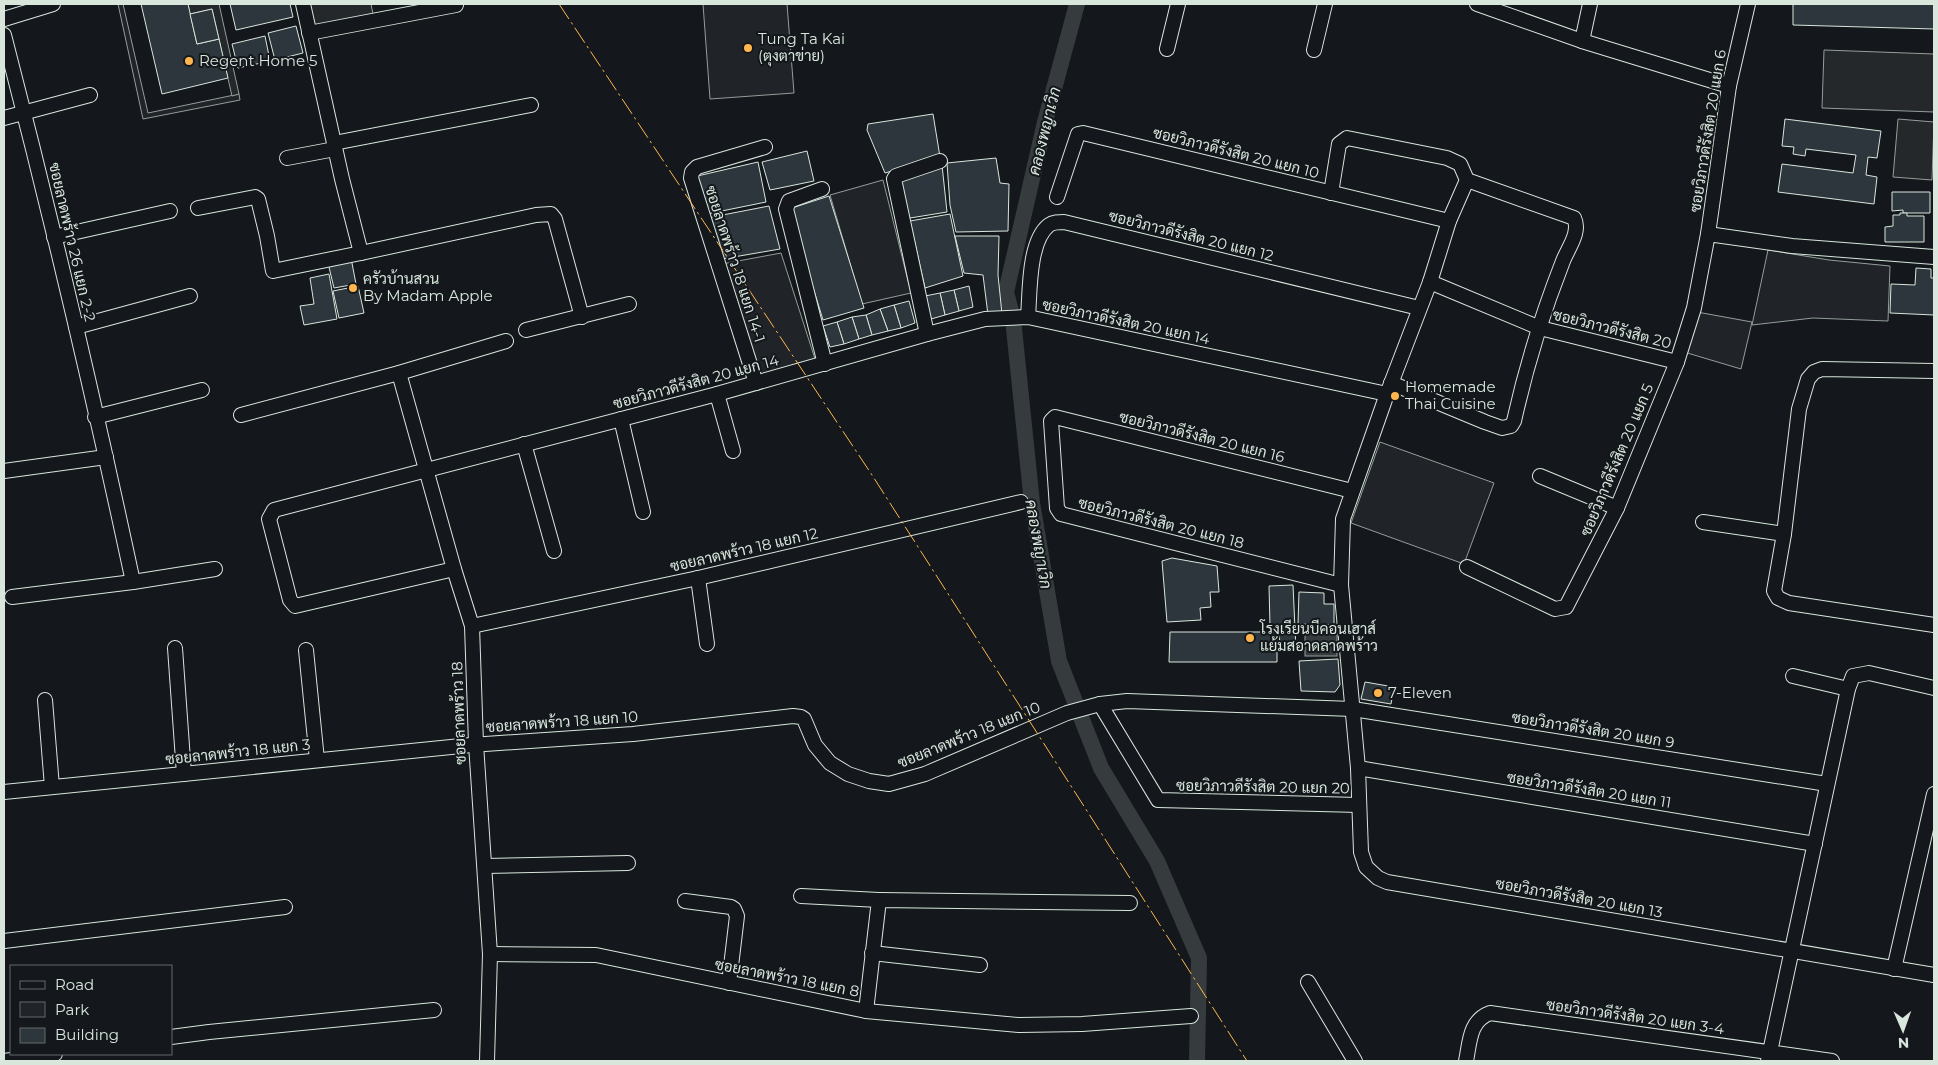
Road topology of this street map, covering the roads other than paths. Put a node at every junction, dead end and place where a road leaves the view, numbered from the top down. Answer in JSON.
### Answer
{"nodes":[{"id":1,"x":53,"y":4,"type":"edge"},
{"id":2,"x":303,"y":4,"type":"edge"},
{"id":3,"x":1178,"y":4,"type":"edge"},
{"id":4,"x":1325,"y":4,"type":"edge"},
{"id":5,"x":1477,"y":4,"type":"edge"},
{"id":6,"x":1590,"y":4,"type":"edge"},
{"id":7,"x":1748,"y":4,"type":"edge"},
{"id":8,"x":456,"y":5,"type":"dead end"},
{"id":9,"x":4,"y":19,"type":"edge"},
{"id":10,"x":309,"y":34,"type":"junction"},
{"id":11,"x":4,"y":35,"type":"edge"},
{"id":12,"x":1582,"y":41,"type":"junction"},
{"id":13,"x":1167,"y":49,"type":"dead end"},
{"id":14,"x":1314,"y":50,"type":"dead end"},
{"id":15,"x":1729,"y":86,"type":"junction"},
{"id":16,"x":90,"y":95,"type":"dead end"},
{"id":17,"x":531,"y":105,"type":"dead end"},
{"id":18,"x":24,"y":113,"type":"junction"},
{"id":19,"x":4,"y":118,"type":"edge"},
{"id":20,"x":334,"y":146,"type":"junction"},
{"id":21,"x":765,"y":147,"type":"dead end"},
{"id":22,"x":287,"y":158,"type":"dead end"},
{"id":23,"x":940,"y":161,"type":"dead end"},
{"id":24,"x":1467,"y":180,"type":"junction"},
{"id":25,"x":822,"y":189,"type":"dead end"},
{"id":26,"x":1330,"y":193,"type":"junction"},
{"id":27,"x":1057,"y":197,"type":"dead end"},
{"id":28,"x":198,"y":208,"type":"dead end"},
{"id":29,"x":170,"y":211,"type":"dead end"},
{"id":30,"x":1449,"y":221,"type":"junction"},
{"id":31,"x":1708,"y":234,"type":"junction"},
{"id":32,"x":54,"y":237,"type":"junction"},
{"id":33,"x":361,"y":253,"type":"junction"},
{"id":34,"x":1934,"y":257,"type":"edge"},
{"id":35,"x":1430,"y":282,"type":"junction"},
{"id":36,"x":190,"y":296,"type":"dead end"},
{"id":37,"x":629,"y":304,"type":"dead end"},
{"id":38,"x":1419,"y":308,"type":"junction"},
{"id":39,"x":582,"y":317,"type":"junction"},
{"id":40,"x":1028,"y":317,"type":"junction"},
{"id":41,"x":76,"y":327,"type":"junction"},
{"id":42,"x":1540,"y":328,"type":"junction"},
{"id":43,"x":526,"y":330,"type":"dead end"},
{"id":44,"x":927,"y":334,"type":"junction"},
{"id":45,"x":506,"y":341,"type":"dead end"},
{"id":46,"x":1677,"y":362,"type":"junction"},
{"id":47,"x":825,"y":364,"type":"junction"},
{"id":48,"x":1934,"y":371,"type":"edge"},
{"id":49,"x":399,"y":373,"type":"junction"},
{"id":50,"x":756,"y":383,"type":"junction"},
{"id":51,"x":1389,"y":389,"type":"junction"},
{"id":52,"x":202,"y":390,"type":"dead end"},
{"id":53,"x":717,"y":394,"type":"junction"},
{"id":54,"x":241,"y":415,"type":"dead end"},
{"id":55,"x":96,"y":416,"type":"junction"},
{"id":56,"x":621,"y":419,"type":"junction"},
{"id":57,"x":1051,"y":426,"type":"joint"},
{"id":58,"x":524,"y":444,"type":"junction"},
{"id":59,"x":733,"y":451,"type":"dead end"},
{"id":60,"x":106,"y":457,"type":"junction"},
{"id":61,"x":4,"y":470,"type":"edge"},
{"id":62,"x":428,"y":470,"type":"junction"},
{"id":63,"x":1540,"y":476,"type":"dead end"},
{"id":64,"x":1352,"y":491,"type":"junction"},
{"id":65,"x":1021,"y":502,"type":"dead end"},
{"id":66,"x":1617,"y":508,"type":"junction"},
{"id":67,"x":643,"y":512,"type":"dead end"},
{"id":68,"x":1703,"y":522,"type":"dead end"},
{"id":69,"x":1784,"y":534,"type":"junction"},
{"id":70,"x":554,"y":550,"type":"dead end"},
{"id":71,"x":1468,"y":568,"type":"dead end"},
{"id":72,"x":215,"y":569,"type":"dead end"},
{"id":73,"x":454,"y":569,"type":"junction"},
{"id":74,"x":698,"y":578,"type":"junction"},
{"id":75,"x":134,"y":582,"type":"junction"},
{"id":76,"x":1341,"y":585,"type":"junction"},
{"id":77,"x":12,"y":597,"type":"dead end"},
{"id":78,"x":1934,"y":625,"type":"edge"},
{"id":79,"x":472,"y":626,"type":"junction"},
{"id":80,"x":707,"y":644,"type":"dead end"},
{"id":81,"x":175,"y":648,"type":"dead end"},
{"id":82,"x":306,"y":650,"type":"dead end"},
{"id":83,"x":1793,"y":676,"type":"dead end"},
{"id":84,"x":1934,"y":688,"type":"edge"},
{"id":85,"x":1848,"y":689,"type":"junction"},
{"id":86,"x":45,"y":700,"type":"dead end"},
{"id":87,"x":1100,"y":704,"type":"junction"},
{"id":88,"x":1353,"y":709,"type":"junction"},
{"id":89,"x":476,"y":744,"type":"junction"},
{"id":90,"x":317,"y":760,"type":"junction"},
{"id":91,"x":1358,"y":768,"type":"junction"},
{"id":92,"x":184,"y":774,"type":"junction"},
{"id":93,"x":1827,"y":784,"type":"junction"},
{"id":94,"x":52,"y":787,"type":"junction"},
{"id":95,"x":4,"y":792,"type":"edge"},
{"id":96,"x":1934,"y":794,"type":"edge"},
{"id":97,"x":1359,"y":805,"type":"junction"},
{"id":98,"x":1815,"y":844,"type":"junction"},
{"id":99,"x":628,"y":863,"type":"dead end"},
{"id":100,"x":485,"y":866,"type":"junction"},
{"id":101,"x":801,"y":896,"type":"dead end"},
{"id":102,"x":879,"y":900,"type":"junction"},
{"id":103,"x":685,"y":901,"type":"dead end"},
{"id":104,"x":1130,"y":903,"type":"dead end"},
{"id":105,"x":285,"y":907,"type":"dead end"},
{"id":106,"x":4,"y":941,"type":"edge"},
{"id":107,"x":1791,"y":950,"type":"junction"},
{"id":108,"x":872,"y":953,"type":"junction"},
{"id":109,"x":490,"y":954,"type":"junction"},
{"id":110,"x":980,"y":965,"type":"dead end"},
{"id":111,"x":1894,"y":969,"type":"junction"},
{"id":112,"x":1934,"y":975,"type":"edge"},
{"id":113,"x":1308,"y":982,"type":"dead end"},
{"id":114,"x":728,"y":983,"type":"junction"},
{"id":115,"x":434,"y":1010,"type":"dead end"},
{"id":116,"x":866,"y":1011,"type":"junction"},
{"id":117,"x":1191,"y":1016,"type":"dead end"},
{"id":118,"x":172,"y":1037,"type":"edge"},
{"id":119,"x":49,"y":1055,"type":"edge"},
{"id":120,"x":1768,"y":1057,"type":"edge"},
{"id":121,"x":4,"y":1061,"type":"edge"},
{"id":122,"x":487,"y":1061,"type":"edge"},
{"id":123,"x":1355,"y":1061,"type":"edge"},
{"id":124,"x":1466,"y":1061,"type":"edge"},
{"id":125,"x":1832,"y":1061,"type":"edge"}],
"edges":[{"from":1,"to":9,"type":"street"},
{"from":2,"to":10,"type":"street"},
{"from":3,"to":13,"type":"street"},
{"from":4,"to":14,"type":"street"},
{"from":5,"to":12,"type":"street"},
{"from":6,"to":12,"type":"street"},
{"from":7,"to":15,"type":"street","name":"ซอยวิภาวดีรังสิต 20 แยก 6"},
{"from":8,"to":10,"type":"street"},
{"from":10,"to":20,"type":"street"},
{"from":11,"to":18,"type":"street","name":"ซอยลาดพร้าว 26 แยก 2-2"},
{"from":12,"to":15,"type":"street"},
{"from":15,"to":31,"type":"street","name":"ซอยวิภาวดีรังสิต 20 แยก 6"},
{"from":16,"to":18,"type":"street"},
{"from":17,"to":20,"type":"street"},
{"from":18,"to":19,"type":"street"},
{"from":18,"to":32,"type":"street","name":"ซอยลาดพร้าว 26 แยก 2-2"},
{"from":20,"to":22,"type":"street"},
{"from":20,"to":33,"type":"street"},
{"from":21,"to":50,"type":"street","name":"ซอยลาดพร้าว 18 แยก 14-1"},
{"from":23,"to":44,"type":"street"},
{"from":24,"to":26,"type":"street"},
{"from":24,"to":30,"type":"street"},
{"from":24,"to":42,"type":"street"},
{"from":25,"to":47,"type":"street"},
{"from":26,"to":27,"type":"street","name":"ซอยวิภาวดีรังสิต 20 แยก 10"},
{"from":26,"to":30,"type":"street","name":"ซอยวิภาวดีรังสิต 20 แยก 10"},
{"from":28,"to":33,"type":"street"},
{"from":29,"to":32,"type":"street"},
{"from":30,"to":35,"type":"street"},
{"from":31,"to":34,"type":"street"},
{"from":31,"to":46,"type":"street","name":"ซอยวิภาวดีรังสิต 20"},
{"from":32,"to":41,"type":"street","name":"ซอยลาดพร้าว 26 แยก 2-2"},
{"from":33,"to":39,"type":"street"},
{"from":35,"to":38,"type":"street"},
{"from":35,"to":42,"type":"street","name":"ซอยวิภาวดีรังสิต 20"},
{"from":36,"to":41,"type":"street"},
{"from":37,"to":39,"type":"street"},
{"from":38,"to":40,"type":"street","name":"ซอยวิภาวดีรังสิต 20 แยก 12"},
{"from":38,"to":51,"type":"street"},
{"from":39,"to":43,"type":"street"},
{"from":40,"to":44,"type":"street","name":"ซอยวิภาวดีรังสิต 20 แยก 14"},
{"from":40,"to":51,"type":"street","name":"ซอยวิภาวดีรังสิต 20 แยก 14"},
{"from":41,"to":55,"type":"street","name":"ซอยลาดพร้าว 26 แยก 2-2"},
{"from":42,"to":46,"type":"street","name":"ซอยวิภาวดีรังสิต 20"},
{"from":42,"to":51,"type":"street","name":"ซอยวิภาวดีรังสิต 20 แยก 14"},
{"from":44,"to":47,"type":"street","name":"ซอยวิภาวดีรังสิต 20 แยก 14"},
{"from":45,"to":49,"type":"street"},
{"from":46,"to":66,"type":"street","name":"ซอยวิภาวดีรังสิต 20 แยก 5"},
{"from":47,"to":50,"type":"street","name":"ซอยวิภาวดีรังสิต 20 แยก 14"},
{"from":48,"to":69,"type":"street"},
{"from":49,"to":54,"type":"street"},
{"from":49,"to":62,"type":"street","name":"ซอยลาดพร้าว 18"},
{"from":50,"to":53,"type":"street","name":"ซอยวิภาวดีรังสิต 20 แยก 14"},
{"from":51,"to":64,"type":"street"},
{"from":52,"to":55,"type":"street"},
{"from":53,"to":56,"type":"street","name":"ซอยวิภาวดีรังสิต 20 แยก 14"},
{"from":53,"to":59,"type":"street"},
{"from":55,"to":60,"type":"street","name":"ซอยลาดพร้าว 26 แยก 2-2"},
{"from":56,"to":58,"type":"street","name":"ซอยวิภาวดีรังสิต 20 แยก 14"},
{"from":56,"to":67,"type":"street"},
{"from":57,"to":64,"type":"street","name":"ซอยวิภาวดีรังสิต 20 แยก 16"},
{"from":57,"to":76,"type":"street","name":"ซอยวิภาวดีรังสิต 20 แยก 18"},
{"from":58,"to":62,"type":"street","name":"ซอยวิภาวดีรังสิต 20 แยก 14"},
{"from":58,"to":70,"type":"street"},
{"from":60,"to":61,"type":"street"},
{"from":60,"to":75,"type":"street","name":"ซอยลาดพร้าว 26 แยก 2-2"},
{"from":62,"to":73,"type":"street","name":"ซอยลาดพร้าว 18"},
{"from":62,"to":73,"type":"street","name":"ซอยวิภาวดีรังสิต 20 แยก 14"},
{"from":63,"to":66,"type":"street"},
{"from":64,"to":76,"type":"street"},
{"from":65,"to":74,"type":"street","name":"ซอยลาดพร้าว 18 แยก 12"},
{"from":66,"to":71,"type":"street","name":"ซอยวิภาวดีรังสิต 20 แยก 5"},
{"from":68,"to":69,"type":"street"},
{"from":69,"to":78,"type":"street"},
{"from":72,"to":75,"type":"street"},
{"from":73,"to":79,"type":"street","name":"ซอยลาดพร้าว 18"},
{"from":74,"to":79,"type":"street","name":"ซอยลาดพร้าว 18 แยก 12"},
{"from":74,"to":80,"type":"street"},
{"from":75,"to":77,"type":"street"},
{"from":76,"to":88,"type":"street"},
{"from":79,"to":89,"type":"street","name":"ซอยลาดพร้าว 18"},
{"from":81,"to":92,"type":"street"},
{"from":82,"to":90,"type":"street"},
{"from":83,"to":85,"type":"street"},
{"from":84,"to":85,"type":"street"},
{"from":85,"to":93,"type":"street"},
{"from":86,"to":94,"type":"street"},
{"from":87,"to":88,"type":"street","name":"ซอยลาดพร้าว 18 แยก 10"},
{"from":87,"to":89,"type":"street","name":"ซอยลาดพร้าว 18 แยก 10"},
{"from":87,"to":97,"type":"street","name":"ซอยวิภาวดีรังสิต 20 แยก 20"},
{"from":88,"to":91,"type":"street"},
{"from":88,"to":93,"type":"street","name":"ซอยวิภาวดีรังสิต 20 แยก 9"},
{"from":89,"to":90,"type":"street","name":"ซอยลาดพร้าว 18 แยก 3"},
{"from":89,"to":100,"type":"street","name":"ซอยลาดพร้าว 18"},
{"from":90,"to":92,"type":"street","name":"ซอยลาดพร้าว 18 แยก 3"},
{"from":91,"to":97,"type":"street"},
{"from":91,"to":98,"type":"street","name":"ซอยวิภาวดีรังสิต 20 แยก 11"},
{"from":92,"to":94,"type":"street","name":"ซอยลาดพร้าว 18 แยก 3"},
{"from":93,"to":98,"type":"street"},
{"from":94,"to":95,"type":"street","name":"ซอยลาดพร้าว 18 แยก 3"},
{"from":96,"to":111,"type":"street"},
{"from":97,"to":107,"type":"street","name":"ซอยวิภาวดีรังสิต 20 แยก 13"},
{"from":98,"to":107,"type":"street"},
{"from":99,"to":100,"type":"street"},
{"from":100,"to":109,"type":"street","name":"ซอยลาดพร้าว 18"},
{"from":101,"to":102,"type":"street"},
{"from":102,"to":104,"type":"street"},
{"from":102,"to":108,"type":"street","name":"ซอยลาดพร้าว 18 แยก 8"},
{"from":103,"to":114,"type":"street"},
{"from":105,"to":106,"type":"street"},
{"from":107,"to":111,"type":"street","name":"ซอยวิภาวดีรังสิต 20 แยก 13"},
{"from":107,"to":120,"type":"street"},
{"from":108,"to":110,"type":"street"},
{"from":108,"to":116,"type":"street","name":"ซอยลาดพร้าว 18 แยก 8"},
{"from":109,"to":114,"type":"street","name":"ซอยลาดพร้าว 18 แยก 8"},
{"from":109,"to":122,"type":"street","name":"ซอยลาดพร้าว 18"},
{"from":111,"to":112,"type":"street","name":"ซอยวิภาวดีรังสิต 20 แยก 13"},
{"from":113,"to":123,"type":"street"},
{"from":114,"to":116,"type":"street","name":"ซอยลาดพร้าว 18 แยก 8"},
{"from":115,"to":118,"type":"street"},
{"from":116,"to":117,"type":"street"},
{"from":119,"to":121,"type":"street"},
{"from":120,"to":124,"type":"street","name":"ซอยวิภาวดีรังสิต 20 แยก 3-4"},
{"from":120,"to":125,"type":"street","name":"ซอยวิภาวดีรังสิต 20 แยก 3-4"}]}
